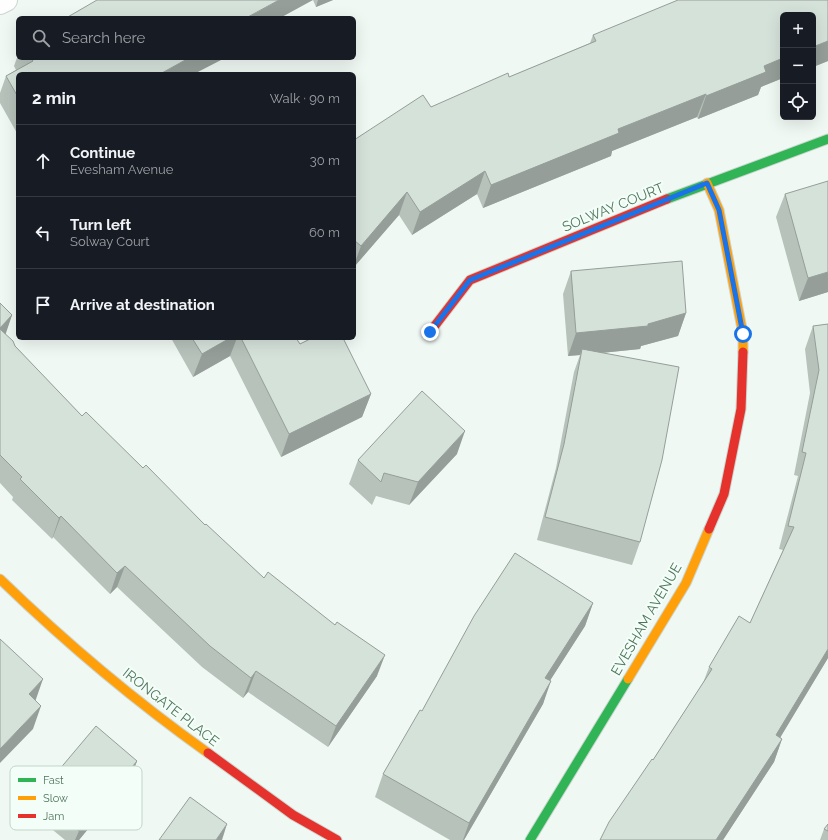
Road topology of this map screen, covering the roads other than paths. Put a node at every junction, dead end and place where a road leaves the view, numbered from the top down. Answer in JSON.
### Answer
{"nodes":[{"id":1,"x":6,"y":0,"type":"edge"},
{"id":2,"x":0,"y":3,"type":"edge"},
{"id":3,"x":828,"y":139,"type":"edge"},
{"id":4,"x":707,"y":183,"type":"junction"},
{"id":5,"x":430,"y":332,"type":"dead end"},
{"id":6,"x":0,"y":579,"type":"edge"},
{"id":7,"x":337,"y":840,"type":"edge"},
{"id":8,"x":530,"y":840,"type":"edge"}],
"edges":[{"from":1,"to":2,"type":"street"},
{"from":3,"to":4,"type":"street","name":"SOLWAY COURT"},
{"from":4,"to":5,"type":"street","name":"SOLWAY COURT"},
{"from":4,"to":8,"type":"street","name":"EVESHAM AVENUE"},
{"from":6,"to":7,"type":"street","name":"IRONGATE PLACE"}]}
